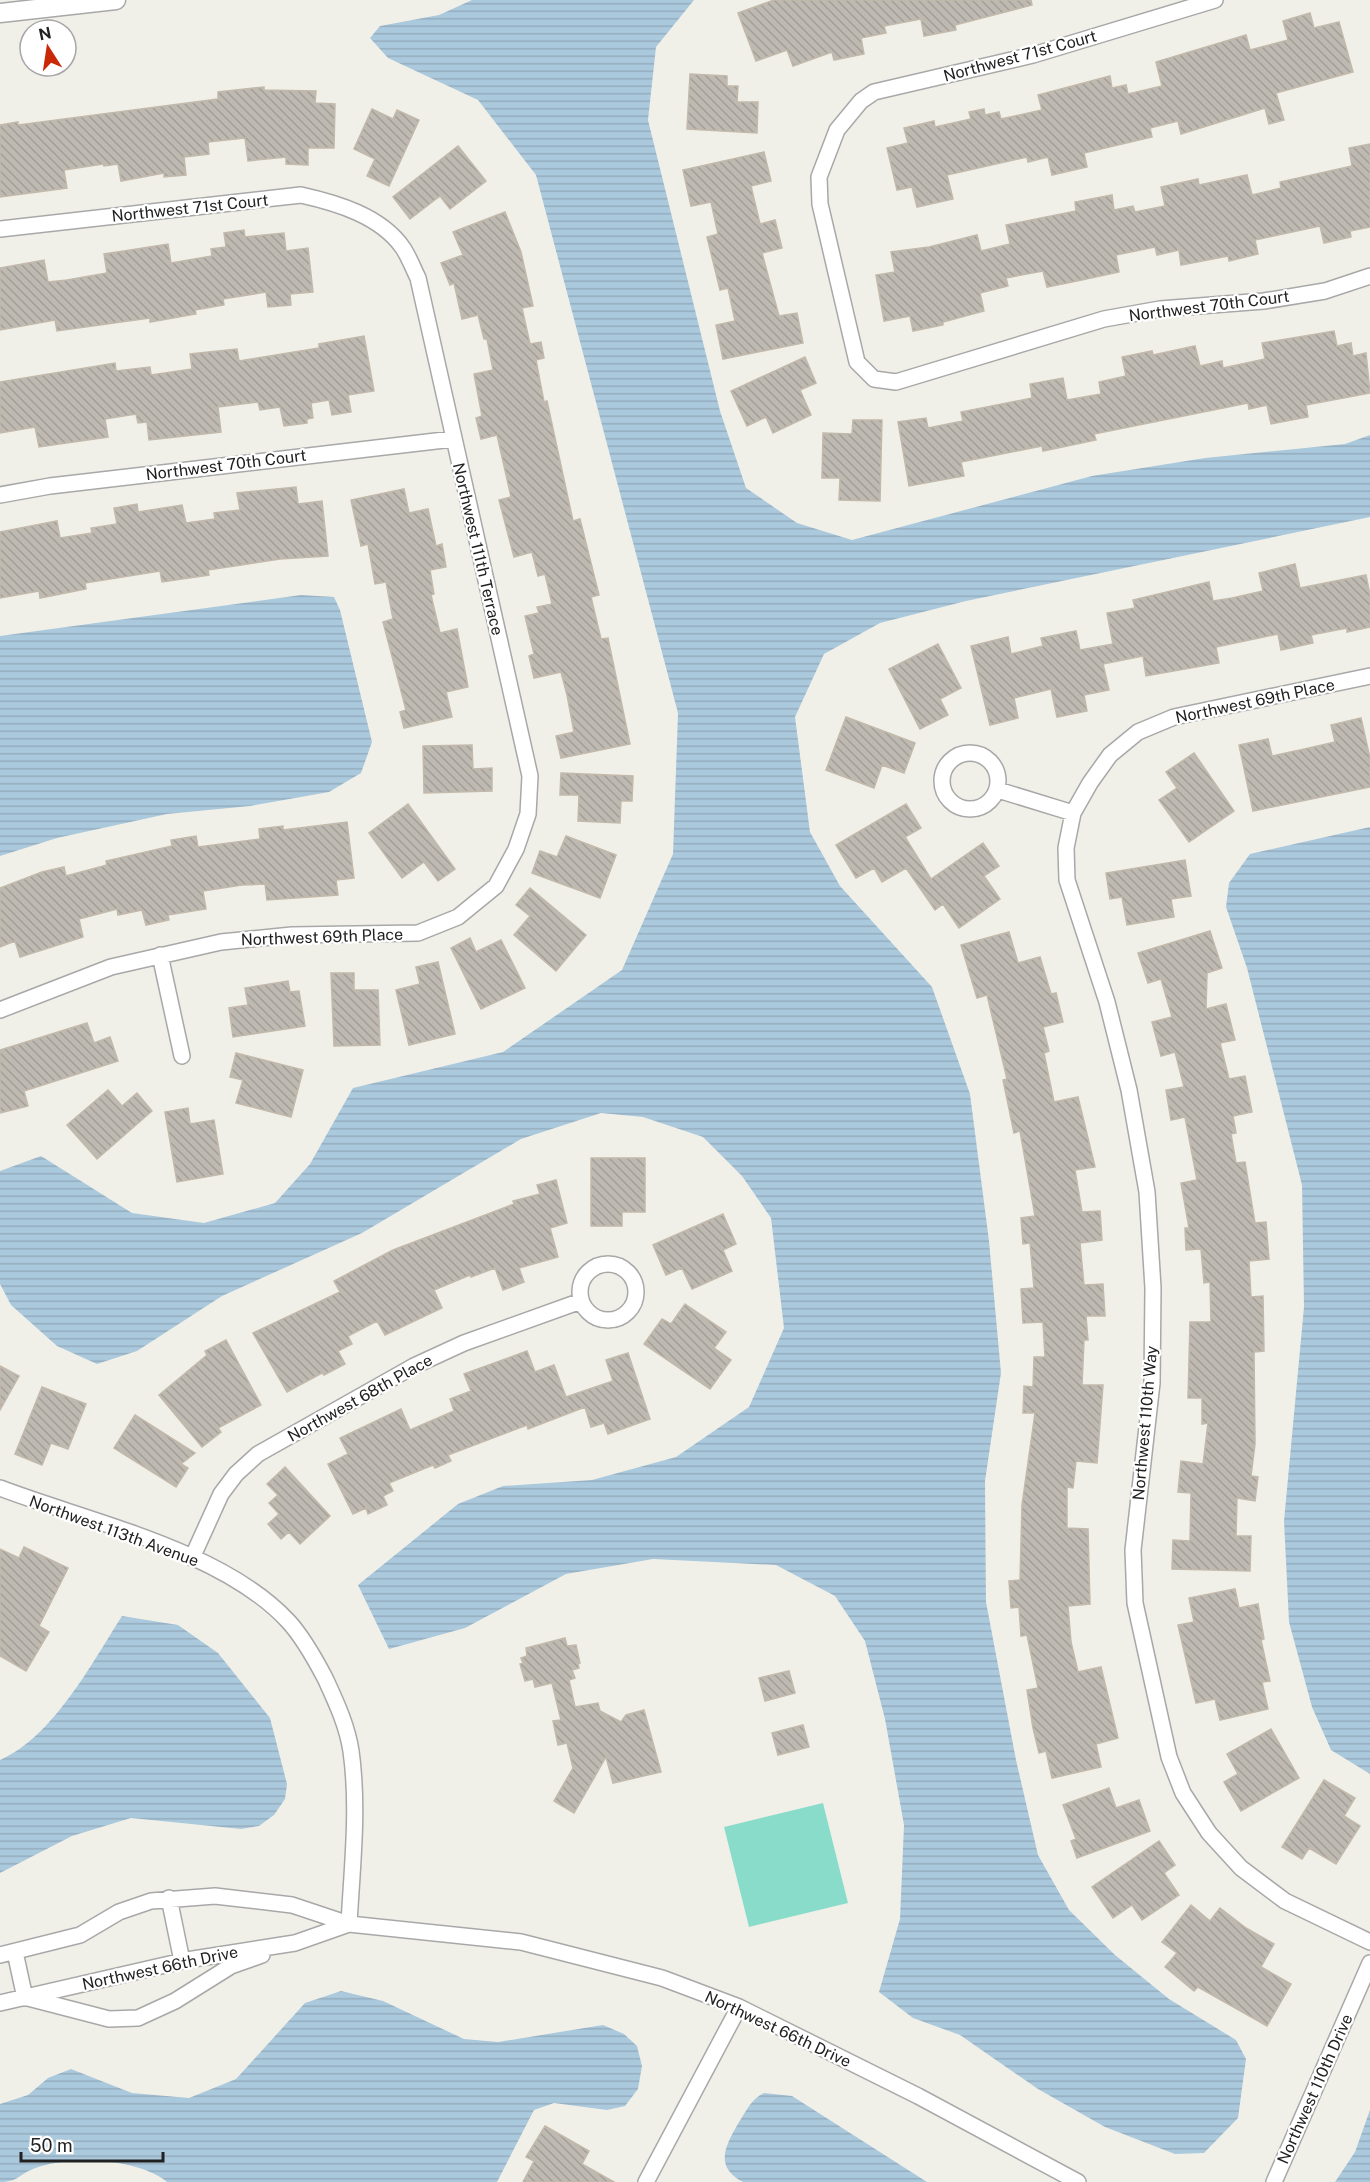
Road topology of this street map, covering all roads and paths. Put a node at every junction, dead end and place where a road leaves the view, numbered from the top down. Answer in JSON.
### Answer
{"nodes":[{"id":1,"x":116,"y":0,"type":"edge"},
{"id":2,"x":1215,"y":0,"type":"edge"},
{"id":3,"x":0,"y":13,"type":"edge"},
{"id":4,"x":375,"y":222,"type":"joint"},
{"id":5,"x":0,"y":230,"type":"edge"},
{"id":6,"x":1370,"y":276,"type":"edge"},
{"id":7,"x":874,"y":379,"type":"joint"},
{"id":8,"x":453,"y":439,"type":"junction"},
{"id":9,"x":0,"y":495,"type":"edge"},
{"id":10,"x":1370,"y":676,"type":"edge"},
{"id":11,"x":998,"y":790,"type":"dead end"},
{"id":12,"x":1073,"y":813,"type":"junction"},
{"id":13,"x":496,"y":886,"type":"joint"},
{"id":14,"x":160,"y":955,"type":"junction"},
{"id":15,"x":0,"y":1010,"type":"edge"},
{"id":16,"x":182,"y":1056,"type":"dead end"},
{"id":17,"x":581,"y":1301,"type":"dead end"},
{"id":18,"x":0,"y":1488,"type":"edge"},
{"id":19,"x":192,"y":1558,"type":"junction"},
{"id":20,"x":169,"y":1898,"type":"junction"},
{"id":21,"x":349,"y":1924,"type":"junction"},
{"id":22,"x":1370,"y":1942,"type":"edge"},
{"id":23,"x":295,"y":1943,"type":"junction"},
{"id":24,"x":15,"y":1952,"type":"junction"},
{"id":25,"x":0,"y":1955,"type":"edge"},
{"id":26,"x":182,"y":1961,"type":"junction"},
{"id":27,"x":1370,"y":1963,"type":"edge"},
{"id":28,"x":25,"y":1998,"type":"junction"},
{"id":29,"x":0,"y":2003,"type":"edge"},
{"id":30,"x":739,"y":2007,"type":"junction"},
{"id":31,"x":646,"y":2182,"type":"edge"},
{"id":32,"x":1078,"y":2182,"type":"edge"},
{"id":33,"x":1274,"y":2182,"type":"edge"}],
"edges":[{"from":1,"to":3,"type":"street"},
{"from":2,"to":7,"type":"street","name":"Northwest 71st Court"},
{"from":4,"to":5,"type":"street","name":"Northwest 71st Court"},
{"from":4,"to":8,"type":"street","name":"Northwest 111th Terrace"},
{"from":6,"to":7,"type":"street","name":"Northwest 70th Court"},
{"from":8,"to":9,"type":"street","name":"Northwest 70th Court"},
{"from":8,"to":13,"type":"street","name":"Northwest 111th Terrace"},
{"from":10,"to":12,"type":"street","name":"Northwest 69th Place"},
{"from":11,"to":12,"type":"street"},
{"from":12,"to":22,"type":"street","name":"Northwest 110th Way"},
{"from":13,"to":14,"type":"street","name":"Northwest 69th Place"},
{"from":14,"to":15,"type":"street","name":"Northwest 69th Place"},
{"from":14,"to":16,"type":"street"},
{"from":17,"to":19,"type":"street","name":"Northwest 68th Place"},
{"from":18,"to":19,"type":"street","name":"Northwest 113th Avenue"},
{"from":19,"to":21,"type":"street","name":"Northwest 113th Avenue"},
{"from":20,"to":21,"type":"street","name":"Northwest 66th Drive"},
{"from":20,"to":24,"type":"street","name":"Northwest 66th Drive"},
{"from":20,"to":26,"type":"street"},
{"from":21,"to":23,"type":"street","name":"Northwest 66th Drive"},
{"from":21,"to":30,"type":"street","name":"Northwest 66th Drive"},
{"from":23,"to":26,"type":"street","name":"Northwest 66th Drive"},
{"from":23,"to":28,"type":"street","name":"Northwest 66th Drive"},
{"from":24,"to":25,"type":"street","name":"Northwest 66th Drive"},
{"from":24,"to":28,"type":"street"},
{"from":26,"to":28,"type":"street","name":"Northwest 66th Drive"},
{"from":27,"to":33,"type":"street","name":"Northwest 110th Drive"},
{"from":28,"to":29,"type":"street","name":"Northwest 66th Drive"},
{"from":30,"to":31,"type":"street"},
{"from":30,"to":32,"type":"street","name":"Northwest 66th Drive"}]}
